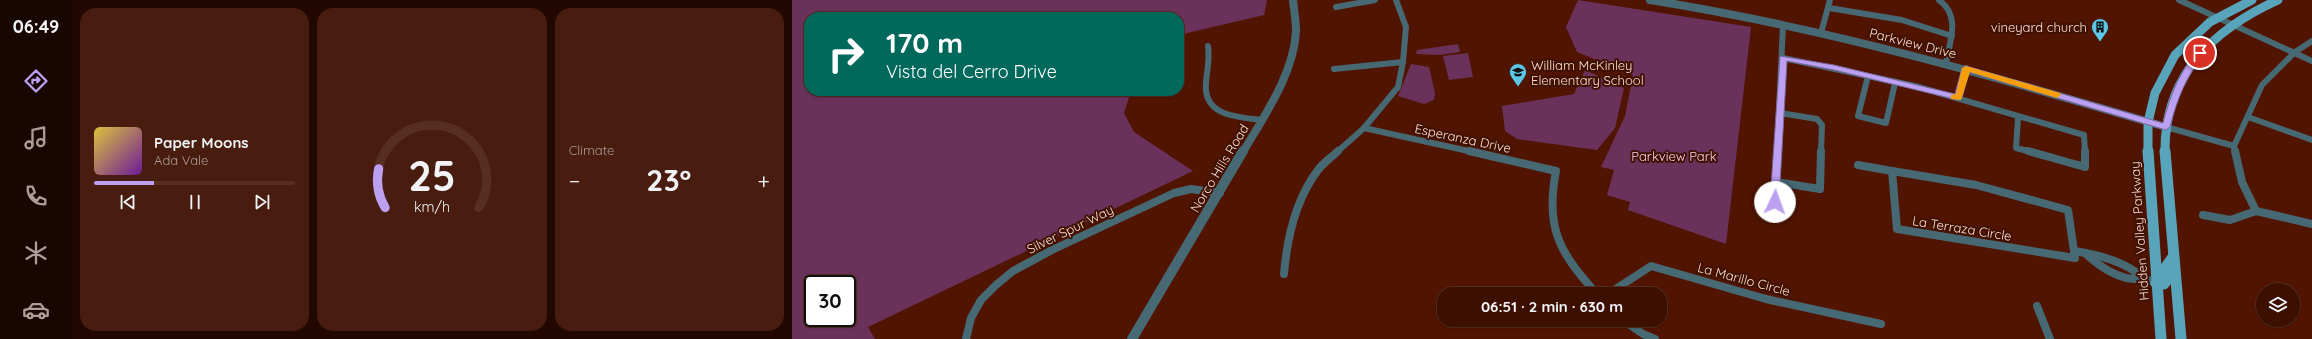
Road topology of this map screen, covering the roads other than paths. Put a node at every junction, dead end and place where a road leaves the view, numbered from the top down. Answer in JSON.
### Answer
{"nodes":[{"id":1,"x":1293,"y":0,"type":"edge"},
{"id":2,"x":1375,"y":0,"type":"edge"},
{"id":3,"x":1396,"y":0,"type":"edge"},
{"id":4,"x":1650,"y":0,"type":"edge"},
{"id":5,"x":1830,"y":0,"type":"edge"},
{"id":6,"x":1939,"y":0,"type":"edge"},
{"id":7,"x":2179,"y":0,"type":"edge"},
{"id":8,"x":2252,"y":0,"type":"edge"},
{"id":9,"x":2278,"y":0,"type":"edge"},
{"id":10,"x":1683,"y":2,"type":"edge"},
{"id":11,"x":1336,"y":7,"type":"dead end"},
{"id":12,"x":1828,"y":8,"type":"junction"},
{"id":13,"x":2218,"y":18,"type":"junction"},
{"id":14,"x":2232,"y":24,"type":"junction"},
{"id":15,"x":1783,"y":25,"type":"junction"},
{"id":16,"x":1821,"y":33,"type":"junction"},
{"id":17,"x":1952,"y":36,"type":"junction"},
{"id":18,"x":2312,"y":40,"type":"edge"},
{"id":19,"x":1208,"y":46,"type":"dead end"},
{"id":20,"x":2296,"y":52,"type":"junction"},
{"id":21,"x":1783,"y":58,"type":"junction"},
{"id":22,"x":2312,"y":61,"type":"edge"},
{"id":23,"x":1403,"y":62,"type":"junction"},
{"id":24,"x":1946,"y":62,"type":"junction"},
{"id":25,"x":1966,"y":68,"type":"junction"},
{"id":26,"x":1334,"y":69,"type":"dead end"},
{"id":27,"x":1868,"y":76,"type":"junction"},
{"id":28,"x":1895,"y":83,"type":"junction"},
{"id":29,"x":1958,"y":98,"type":"junction"},
{"id":30,"x":1780,"y":112,"type":"junction"},
{"id":31,"x":2248,"y":117,"type":"junction"},
{"id":32,"x":2018,"y":118,"type":"junction"},
{"id":33,"x":1262,"y":120,"type":"junction"},
{"id":34,"x":2148,"y":122,"type":"junction"},
{"id":35,"x":2166,"y":127,"type":"junction"},
{"id":36,"x":1364,"y":128,"type":"junction"},
{"id":37,"x":2312,"y":140,"type":"edge"},
{"id":38,"x":2234,"y":146,"type":"junction"},
{"id":39,"x":1858,"y":165,"type":"dead end"},
{"id":40,"x":1892,"y":170,"type":"junction"},
{"id":41,"x":1776,"y":182,"type":"junction"},
{"id":42,"x":1220,"y":193,"type":"junction"},
{"id":43,"x":1775,"y":202,"type":"dead end"},
{"id":44,"x":2256,"y":211,"type":"junction"},
{"id":45,"x":2203,"y":215,"type":"dead end"},
{"id":46,"x":2312,"y":224,"type":"edge"},
{"id":47,"x":2074,"y":251,"type":"junction"},
{"id":48,"x":2085,"y":253,"type":"junction"},
{"id":49,"x":2173,"y":257,"type":"junction"},
{"id":50,"x":2107,"y":259,"type":"junction"},
{"id":51,"x":2104,"y":268,"type":"junction"},
{"id":52,"x":1284,"y":274,"type":"dead end"},
{"id":53,"x":2142,"y":279,"type":"junction"},
{"id":54,"x":2156,"y":283,"type":"junction"},
{"id":55,"x":1591,"y":287,"type":"edge"},
{"id":56,"x":1619,"y":287,"type":"edge"},
{"id":57,"x":2037,"y":306,"type":"dead end"},
{"id":58,"x":1881,"y":324,"type":"dead end"},
{"id":59,"x":1633,"y":327,"type":"edge"},
{"id":60,"x":2183,"y":338,"type":"edge"},
{"id":61,"x":966,"y":339,"type":"edge"},
{"id":62,"x":1132,"y":339,"type":"edge"},
{"id":63,"x":1655,"y":339,"type":"edge"},
{"id":64,"x":2050,"y":339,"type":"edge"},
{"id":65,"x":2161,"y":339,"type":"edge"}],
"edges":[{"from":1,"to":33,"type":"street","name":"Norco Hills Road"},
{"from":2,"to":11,"type":"street"},
{"from":3,"to":23,"type":"street"},
{"from":4,"to":10,"type":"street","name":"Parkview Drive"},
{"from":5,"to":12,"type":"street"},
{"from":6,"to":17,"type":"street"},
{"from":7,"to":13,"type":"street"},
{"from":8,"to":13,"type":"main road","name":"Hidden Valley Parkway"},
{"from":9,"to":14,"type":"main road"},
{"from":10,"to":15,"type":"street","name":"Parkview Drive"},
{"from":12,"to":16,"type":"street"},
{"from":12,"to":17,"type":"street"},
{"from":13,"to":14,"type":"street"},
{"from":13,"to":34,"type":"main road","name":"Hidden Valley Parkway"},
{"from":14,"to":20,"type":"street"},
{"from":14,"to":35,"type":"main road"},
{"from":15,"to":16,"type":"street","name":"Parkview Drive"},
{"from":15,"to":21,"type":"street"},
{"from":16,"to":24,"type":"street","name":"Parkview Drive"},
{"from":17,"to":24,"type":"street"},
{"from":18,"to":20,"type":"street"},
{"from":19,"to":33,"type":"street"},
{"from":20,"to":22,"type":"street"},
{"from":20,"to":31,"type":"street"},
{"from":21,"to":27,"type":"street"},
{"from":21,"to":30,"type":"street"},
{"from":23,"to":26,"type":"street"},
{"from":23,"to":36,"type":"street"},
{"from":24,"to":25,"type":"street","name":"Parkview Drive"},
{"from":25,"to":29,"type":"street"},
{"from":25,"to":34,"type":"street","name":"Parkview Drive"},
{"from":27,"to":28,"type":"street"},
{"from":27,"to":28,"type":"street"},
{"from":28,"to":29,"type":"street"},
{"from":29,"to":32,"type":"street"},
{"from":30,"to":41,"type":"street"},
{"from":30,"to":41,"type":"street"},
{"from":31,"to":37,"type":"street"},
{"from":31,"to":38,"type":"street"},
{"from":32,"to":32,"type":"street"},
{"from":33,"to":42,"type":"street","name":"Norco Hills Road"},
{"from":34,"to":35,"type":"street","name":"Parkview Drive"},
{"from":34,"to":54,"type":"main road","name":"Hidden Valley Parkway"},
{"from":35,"to":38,"type":"street","name":"Parkview Drive"},
{"from":35,"to":49,"type":"main road"},
{"from":36,"to":52,"type":"street"},
{"from":36,"to":55,"type":"street","name":"Esperanza Drive"},
{"from":38,"to":44,"type":"street"},
{"from":39,"to":40,"type":"street"},
{"from":40,"to":47,"type":"street"},
{"from":40,"to":47,"type":"street","name":"La Terraza Circle"},
{"from":41,"to":43,"type":"street"},
{"from":42,"to":61,"type":"street","name":"Silver Spur Way"},
{"from":42,"to":62,"type":"street","name":"Norco Hills Road"},
{"from":44,"to":45,"type":"street"},
{"from":44,"to":46,"type":"street"},
{"from":47,"to":48,"type":"street"},
{"from":48,"to":50,"type":"street"},
{"from":48,"to":51,"type":"street"},
{"from":49,"to":54,"type":"main road"},
{"from":49,"to":60,"type":"main road"},
{"from":50,"to":51,"type":"street"},
{"from":50,"to":53,"type":"street"},
{"from":51,"to":53,"type":"street"},
{"from":53,"to":54,"type":"street"},
{"from":54,"to":65,"type":"main road","name":"Hidden Valley Parkway"},
{"from":56,"to":58,"type":"street","name":"La Marillo Circle"},
{"from":57,"to":64,"type":"street"},
{"from":59,"to":63,"type":"street"}]}
